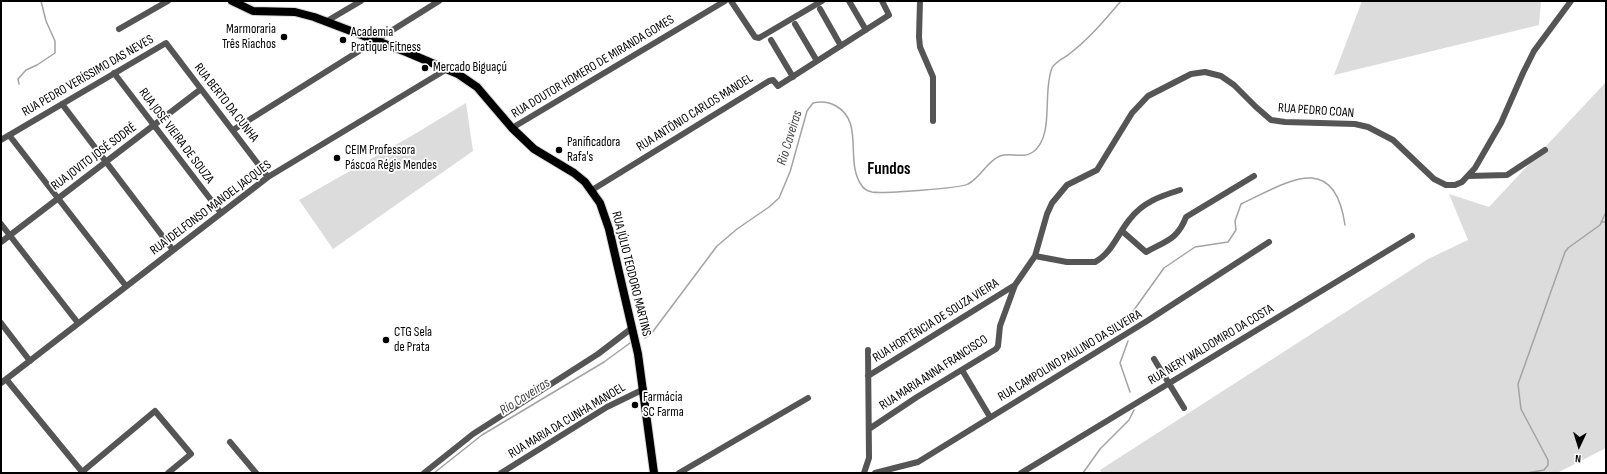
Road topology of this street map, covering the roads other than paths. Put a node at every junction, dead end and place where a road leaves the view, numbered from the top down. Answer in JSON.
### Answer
{"nodes":[{"id":1,"x":168,"y":1,"type":"edge"},
{"id":2,"x":232,"y":1,"type":"edge"},
{"id":3,"x":361,"y":1,"type":"edge"},
{"id":4,"x":439,"y":1,"type":"edge"},
{"id":5,"x":725,"y":1,"type":"edge"},
{"id":6,"x":730,"y":1,"type":"edge"},
{"id":7,"x":822,"y":1,"type":"edge"},
{"id":8,"x":849,"y":1,"type":"edge"},
{"id":9,"x":882,"y":1,"type":"edge"},
{"id":10,"x":920,"y":1,"type":"edge"},
{"id":11,"x":1571,"y":1,"type":"edge"},
{"id":12,"x":820,"y":9,"type":"dead end"},
{"id":13,"x":327,"y":21,"type":"junction"},
{"id":14,"x":794,"y":24,"type":"dead end"},
{"id":15,"x":119,"y":29,"type":"dead end"},
{"id":16,"x":866,"y":30,"type":"junction"},
{"id":17,"x":376,"y":40,"type":"junction"},
{"id":18,"x":770,"y":40,"type":"dead end"},
{"id":19,"x":166,"y":43,"type":"joint"},
{"id":20,"x":841,"y":46,"type":"junction"},
{"id":21,"x":818,"y":61,"type":"junction"},
{"id":22,"x":447,"y":69,"type":"junction"},
{"id":23,"x":114,"y":73,"type":"junction"},
{"id":24,"x":793,"y":77,"type":"junction"},
{"id":25,"x":201,"y":89,"type":"junction"},
{"id":26,"x":62,"y":104,"type":"junction"},
{"id":27,"x":933,"y":121,"type":"dead end"},
{"id":28,"x":153,"y":125,"type":"junction"},
{"id":29,"x":512,"y":128,"type":"junction"},
{"id":30,"x":233,"y":130,"type":"junction"},
{"id":31,"x":9,"y":135,"type":"junction"},
{"id":32,"x":1,"y":140,"type":"edge"},
{"id":33,"x":1546,"y":150,"type":"dead end"},
{"id":34,"x":106,"y":162,"type":"junction"},
{"id":35,"x":1254,"y":176,"type":"dead end"},
{"id":36,"x":1469,"y":176,"type":"junction"},
{"id":37,"x":268,"y":177,"type":"junction"},
{"id":38,"x":592,"y":190,"type":"junction"},
{"id":39,"x":1180,"y":190,"type":"dead end"},
{"id":40,"x":58,"y":199,"type":"junction"},
{"id":41,"x":221,"y":213,"type":"junction"},
{"id":42,"x":1,"y":224,"type":"edge"},
{"id":43,"x":1122,"y":231,"type":"junction"},
{"id":44,"x":10,"y":236,"type":"junction"},
{"id":45,"x":1412,"y":236,"type":"dead end"},
{"id":46,"x":1,"y":242,"type":"edge"},
{"id":47,"x":1269,"y":242,"type":"dead end"},
{"id":48,"x":173,"y":250,"type":"junction"},
{"id":49,"x":1035,"y":256,"type":"junction"},
{"id":50,"x":1015,"y":285,"type":"junction"},
{"id":51,"x":126,"y":286,"type":"junction"},
{"id":52,"x":1,"y":323,"type":"edge"},
{"id":53,"x":78,"y":323,"type":"junction"},
{"id":54,"x":632,"y":328,"type":"junction"},
{"id":55,"x":868,"y":350,"type":"dead end"},
{"id":56,"x":1154,"y":359,"type":"dead end"},
{"id":57,"x":30,"y":360,"type":"junction"},
{"id":58,"x":962,"y":370,"type":"junction"},
{"id":59,"x":868,"y":376,"type":"junction"},
{"id":60,"x":3,"y":381,"type":"edge"},
{"id":61,"x":1169,"y":384,"type":"junction"},
{"id":62,"x":644,"y":388,"type":"junction"},
{"id":63,"x":808,"y":398,"type":"dead end"},
{"id":64,"x":1184,"y":408,"type":"dead end"},
{"id":65,"x":990,"y":417,"type":"junction"},
{"id":66,"x":869,"y":428,"type":"junction"},
{"id":67,"x":230,"y":442,"type":"dead end"},
{"id":68,"x":82,"y":472,"type":"edge"},
{"id":69,"x":171,"y":472,"type":"edge"},
{"id":70,"x":256,"y":473,"type":"edge"},
{"id":71,"x":424,"y":473,"type":"edge"},
{"id":72,"x":502,"y":473,"type":"edge"},
{"id":73,"x":654,"y":473,"type":"edge"},
{"id":74,"x":679,"y":473,"type":"edge"},
{"id":75,"x":864,"y":473,"type":"edge"},
{"id":76,"x":875,"y":473,"type":"edge"},
{"id":77,"x":1021,"y":473,"type":"edge"}],
"edges":[{"from":1,"to":15,"type":"street"},
{"from":2,"to":13,"type":"main road","name":"RUA JÚLIO TEODORO MARTINS"},
{"from":3,"to":13,"type":"street"},
{"from":4,"to":17,"type":"street"},
{"from":5,"to":29,"type":"street","name":"RUA DOUTOR HOMERO DE MIRANDA GOMES"},
{"from":6,"to":7,"type":"street"},
{"from":8,"to":16,"type":"street"},
{"from":9,"to":16,"type":"street","name":"RUA ANTÔNIO CARLOS MANOEL"},
{"from":10,"to":27,"type":"street"},
{"from":11,"to":36,"type":"street","name":"RUA PEDRO COAN"},
{"from":12,"to":20,"type":"street"},
{"from":13,"to":17,"type":"main road","name":"RUA JÚLIO TEODORO MARTINS"},
{"from":14,"to":21,"type":"street"},
{"from":16,"to":20,"type":"street","name":"RUA ANTÔNIO CARLOS MANOEL"},
{"from":17,"to":22,"type":"main road","name":"RUA JÚLIO TEODORO MARTINS"},
{"from":17,"to":30,"type":"street"},
{"from":18,"to":24,"type":"street"},
{"from":19,"to":23,"type":"street","name":"RUA PEDRO VERÍSSIMO DAS NEVES"},
{"from":19,"to":25,"type":"street","name":"RUA BERTO DA CUNHA"},
{"from":20,"to":21,"type":"street","name":"RUA ANTÔNIO CARLOS MANOEL"},
{"from":21,"to":24,"type":"street","name":"RUA ANTÔNIO CARLOS MANOEL"},
{"from":22,"to":29,"type":"main road","name":"RUA JÚLIO TEODORO MARTINS"},
{"from":22,"to":37,"type":"street","name":"RUA IDELFONSO MANOEL JACQUES"},
{"from":23,"to":26,"type":"street","name":"RUA PEDRO VERÍSSIMO DAS NEVES"},
{"from":23,"to":28,"type":"street","name":"RUA JOSÉ VIEIRA DE SOUZA"},
{"from":24,"to":38,"type":"street","name":"RUA ANTÔNIO CARLOS MANOEL"},
{"from":25,"to":28,"type":"street","name":"RUA JOVITO JOSÉ SODRÉ"},
{"from":25,"to":30,"type":"street","name":"RUA BERTO DA CUNHA"},
{"from":26,"to":31,"type":"street","name":"RUA PEDRO VERÍSSIMO DAS NEVES"},
{"from":26,"to":34,"type":"street"},
{"from":28,"to":34,"type":"street","name":"RUA JOVITO JOSÉ SODRÉ"},
{"from":28,"to":41,"type":"street","name":"RUA JOSÉ VIEIRA DE SOUZA"},
{"from":29,"to":38,"type":"main road","name":"RUA JÚLIO TEODORO MARTINS"},
{"from":30,"to":37,"type":"street","name":"RUA BERTO DA CUNHA"},
{"from":31,"to":32,"type":"street","name":"RUA PEDRO VERÍSSIMO DAS NEVES"},
{"from":31,"to":40,"type":"street"},
{"from":33,"to":36,"type":"street"},
{"from":34,"to":40,"type":"street","name":"RUA JOVITO JOSÉ SODRÉ"},
{"from":34,"to":48,"type":"street"},
{"from":35,"to":43,"type":"street"},
{"from":36,"to":49,"type":"street","name":"RUA PEDRO COAN"},
{"from":37,"to":41,"type":"street","name":"RUA IDELFONSO MANOEL JACQUES"},
{"from":38,"to":54,"type":"main road","name":"RUA JÚLIO TEODORO MARTINS"},
{"from":39,"to":43,"type":"street"},
{"from":40,"to":44,"type":"street","name":"RUA JOVITO JOSÉ SODRÉ"},
{"from":40,"to":51,"type":"street"},
{"from":41,"to":48,"type":"street","name":"RUA IDELFONSO MANOEL JACQUES"},
{"from":42,"to":44,"type":"street"},
{"from":43,"to":49,"type":"street"},
{"from":44,"to":46,"type":"street","name":"RUA JOVITO JOSÉ SODRÉ"},
{"from":44,"to":53,"type":"street"},
{"from":45,"to":61,"type":"street","name":"RUA NERY WALDOMIRO DA COSTA"},
{"from":47,"to":65,"type":"street","name":"RUA CAMPOLINO PAULINO DA SILVEIRA"},
{"from":48,"to":51,"type":"street","name":"RUA IDELFONSO MANOEL JACQUES"},
{"from":49,"to":50,"type":"street","name":"RUA PEDRO COAN"},
{"from":50,"to":58,"type":"street","name":"RUA MARIA ANNA FRANCISCO"},
{"from":50,"to":59,"type":"street","name":"RUA HORTÊNCIA DE SOUZA VIEIRA"},
{"from":51,"to":53,"type":"street","name":"RUA IDELFONSO MANOEL JACQUES"},
{"from":52,"to":57,"type":"street"},
{"from":53,"to":57,"type":"street","name":"RUA IDELFONSO MANOEL JACQUES"},
{"from":54,"to":62,"type":"main road","name":"RUA JÚLIO TEODORO MARTINS"},
{"from":54,"to":71,"type":"street"},
{"from":55,"to":59,"type":"street"},
{"from":56,"to":61,"type":"street"},
{"from":57,"to":60,"type":"street","name":"RUA IDELFONSO MANOEL JACQUES"},
{"from":58,"to":65,"type":"street"},
{"from":58,"to":66,"type":"street","name":"RUA MARIA ANNA FRANCISCO"},
{"from":59,"to":66,"type":"street"},
{"from":60,"to":68,"type":"street"},
{"from":61,"to":64,"type":"street"},
{"from":61,"to":77,"type":"street","name":"RUA NERY WALDOMIRO DA COSTA"},
{"from":62,"to":72,"type":"street","name":"RUA MARIA DA CUNHA MANOEL"},
{"from":62,"to":73,"type":"main road","name":"RUA JÚLIO TEODORO MARTINS"},
{"from":63,"to":74,"type":"street"},
{"from":65,"to":76,"type":"street","name":"RUA CAMPOLINO PAULINO DA SILVEIRA"},
{"from":66,"to":75,"type":"street"},
{"from":67,"to":70,"type":"street"},
{"from":68,"to":69,"type":"street"}]}
